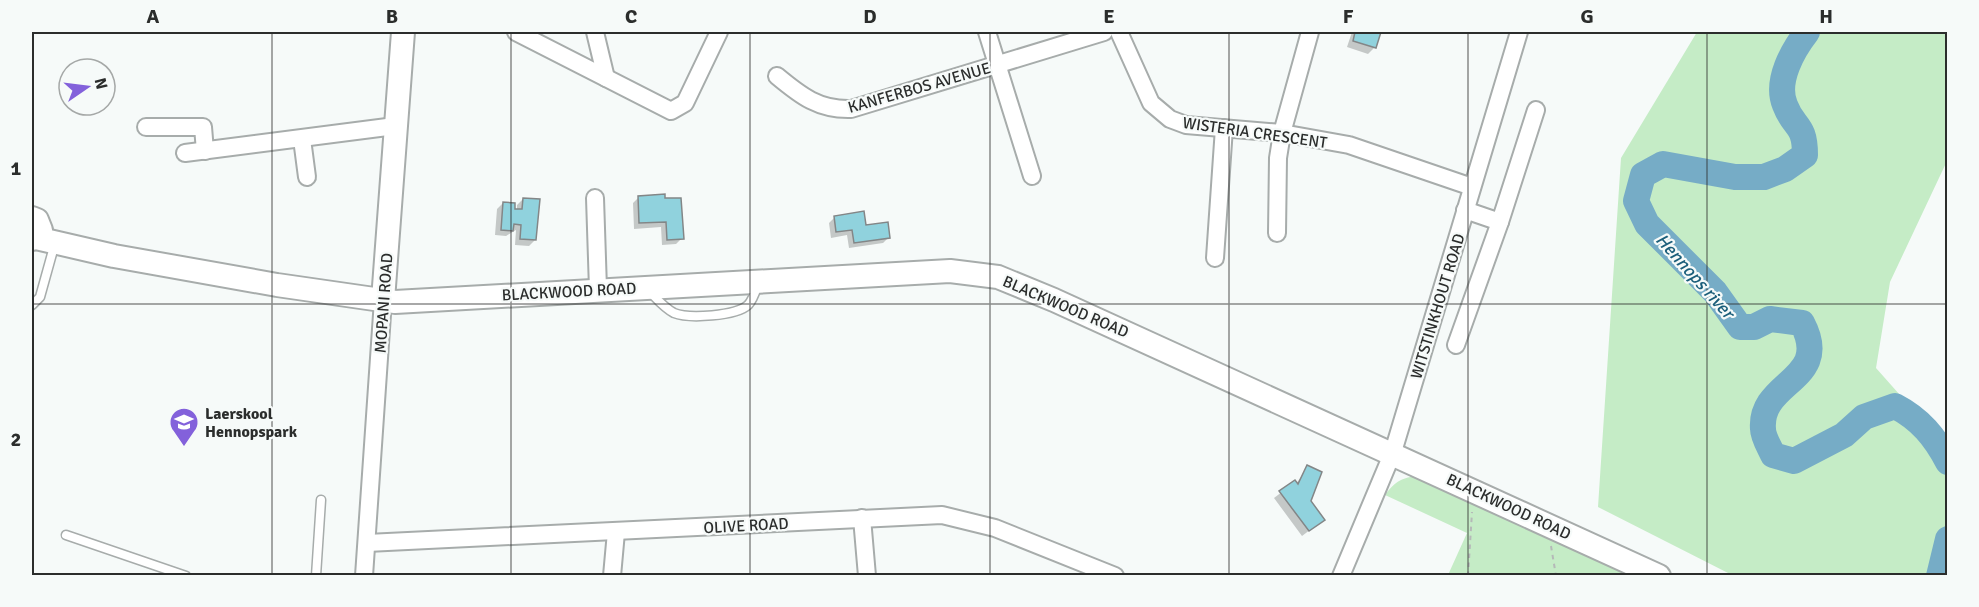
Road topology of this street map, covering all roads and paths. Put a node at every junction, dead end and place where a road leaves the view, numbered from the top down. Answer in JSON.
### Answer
{"nodes":[{"id":1,"x":403,"y":32,"type":"edge"},
{"id":2,"x":516,"y":32,"type":"edge"},
{"id":3,"x":595,"y":32,"type":"edge"},
{"id":4,"x":719,"y":32,"type":"edge"},
{"id":5,"x":987,"y":32,"type":"edge"},
{"id":6,"x":1104,"y":32,"type":"edge"},
{"id":7,"x":1119,"y":32,"type":"edge"},
{"id":8,"x":1310,"y":32,"type":"edge"},
{"id":9,"x":1519,"y":32,"type":"edge"},
{"id":10,"x":999,"y":65,"type":"junction"},
{"id":11,"x":777,"y":76,"type":"dead end"},
{"id":12,"x":606,"y":78,"type":"junction"},
{"id":13,"x":1536,"y":110,"type":"dead end"},
{"id":14,"x":395,"y":126,"type":"junction"},
{"id":15,"x":146,"y":127,"type":"dead end"},
{"id":16,"x":1224,"y":128,"type":"junction"},
{"id":17,"x":1282,"y":134,"type":"junction"},
{"id":18,"x":302,"y":139,"type":"junction"},
{"id":19,"x":205,"y":151,"type":"junction"},
{"id":20,"x":185,"y":153,"type":"dead end"},
{"id":21,"x":1032,"y":176,"type":"dead end"},
{"id":22,"x":307,"y":177,"type":"dead end"},
{"id":23,"x":1472,"y":187,"type":"junction"},
{"id":24,"x":595,"y":198,"type":"dead end"},
{"id":25,"x":1465,"y":210,"type":"junction"},
{"id":26,"x":1500,"y":222,"type":"junction"},
{"id":27,"x":39,"y":232,"type":"edge"},
{"id":28,"x":1277,"y":233,"type":"dead end"},
{"id":29,"x":1215,"y":258,"type":"dead end"},
{"id":30,"x":759,"y":280,"type":"junction"},
{"id":31,"x":646,"y":288,"type":"junction"},
{"id":32,"x":598,"y":289,"type":"junction"},
{"id":33,"x":383,"y":296,"type":"junction"},
{"id":34,"x":32,"y":306,"type":"edge"},
{"id":35,"x":1456,"y":345,"type":"dead end"},
{"id":36,"x":1393,"y":452,"type":"junction"},
{"id":37,"x":1471,"y":488,"type":"junction"},
{"id":38,"x":321,"y":500,"type":"dead end"},
{"id":39,"x":862,"y":518,"type":"junction"},
{"id":40,"x":1547,"y":524,"type":"junction"},
{"id":41,"x":616,"y":532,"type":"junction"},
{"id":42,"x":66,"y":535,"type":"dead end"},
{"id":43,"x":367,"y":543,"type":"junction"},
{"id":44,"x":186,"y":576,"type":"edge"},
{"id":45,"x":316,"y":576,"type":"edge"},
{"id":46,"x":364,"y":576,"type":"edge"},
{"id":47,"x":612,"y":576,"type":"edge"},
{"id":48,"x":867,"y":576,"type":"edge"},
{"id":49,"x":1115,"y":576,"type":"edge"},
{"id":50,"x":1341,"y":576,"type":"edge"},
{"id":51,"x":1468,"y":576,"type":"edge"},
{"id":52,"x":1556,"y":576,"type":"edge"},
{"id":53,"x":1659,"y":576,"type":"edge"}],
"edges":[{"from":1,"to":14,"type":"street","name":"MOPANI ROAD"},
{"from":2,"to":12,"type":"street"},
{"from":3,"to":12,"type":"street"},
{"from":4,"to":12,"type":"street"},
{"from":5,"to":10,"type":"street"},
{"from":6,"to":10,"type":"street","name":"KANFERBOS AVENUE"},
{"from":7,"to":16,"type":"street","name":"WISTERIA CRESCENT"},
{"from":8,"to":17,"type":"street"},
{"from":9,"to":23,"type":"street","name":"WITSTINKHOUT ROAD"},
{"from":10,"to":11,"type":"street","name":"KANFERBOS AVENUE"},
{"from":10,"to":21,"type":"street"},
{"from":13,"to":26,"type":"street"},
{"from":14,"to":18,"type":"street"},
{"from":14,"to":33,"type":"street","name":"MOPANI ROAD"},
{"from":15,"to":19,"type":"street"},
{"from":16,"to":17,"type":"street","name":"WISTERIA CRESCENT"},
{"from":16,"to":29,"type":"street"},
{"from":17,"to":23,"type":"street","name":"WISTERIA CRESCENT"},
{"from":17,"to":28,"type":"street"},
{"from":18,"to":19,"type":"street"},
{"from":18,"to":22,"type":"street"},
{"from":19,"to":20,"type":"street"},
{"from":23,"to":25,"type":"street","name":"WITSTINKHOUT ROAD"},
{"from":24,"to":32,"type":"street"},
{"from":25,"to":26,"type":"street"},
{"from":25,"to":36,"type":"street","name":"WITSTINKHOUT ROAD"},
{"from":26,"to":35,"type":"street"},
{"from":27,"to":33,"type":"street","name":"BLACKWOOD ROAD"},
{"from":27,"to":34,"type":"lane"},
{"from":30,"to":31,"type":"street","name":"BLACKWOOD ROAD"},
{"from":30,"to":31,"type":"lane"},
{"from":30,"to":36,"type":"street","name":"BLACKWOOD ROAD"},
{"from":31,"to":32,"type":"street","name":"BLACKWOOD ROAD"},
{"from":32,"to":33,"type":"street","name":"BLACKWOOD ROAD"},
{"from":33,"to":43,"type":"street","name":"MOPANI ROAD"},
{"from":36,"to":37,"type":"street","name":"BLACKWOOD ROAD"},
{"from":36,"to":50,"type":"street","name":"WITSTINKHOUT ROAD"},
{"from":37,"to":40,"type":"street","name":"BLACKWOOD ROAD"},
{"from":37,"to":51,"type":"path"},
{"from":38,"to":45,"type":"lane"},
{"from":39,"to":41,"type":"street","name":"OLIVE ROAD"},
{"from":39,"to":48,"type":"street"},
{"from":39,"to":49,"type":"street","name":"OLIVE ROAD"},
{"from":40,"to":52,"type":"path"},
{"from":40,"to":53,"type":"street","name":"BLACKWOOD ROAD"},
{"from":41,"to":43,"type":"street","name":"OLIVE ROAD"},
{"from":41,"to":47,"type":"street"},
{"from":42,"to":44,"type":"lane"},
{"from":43,"to":46,"type":"street","name":"MOPANI ROAD"}]}
